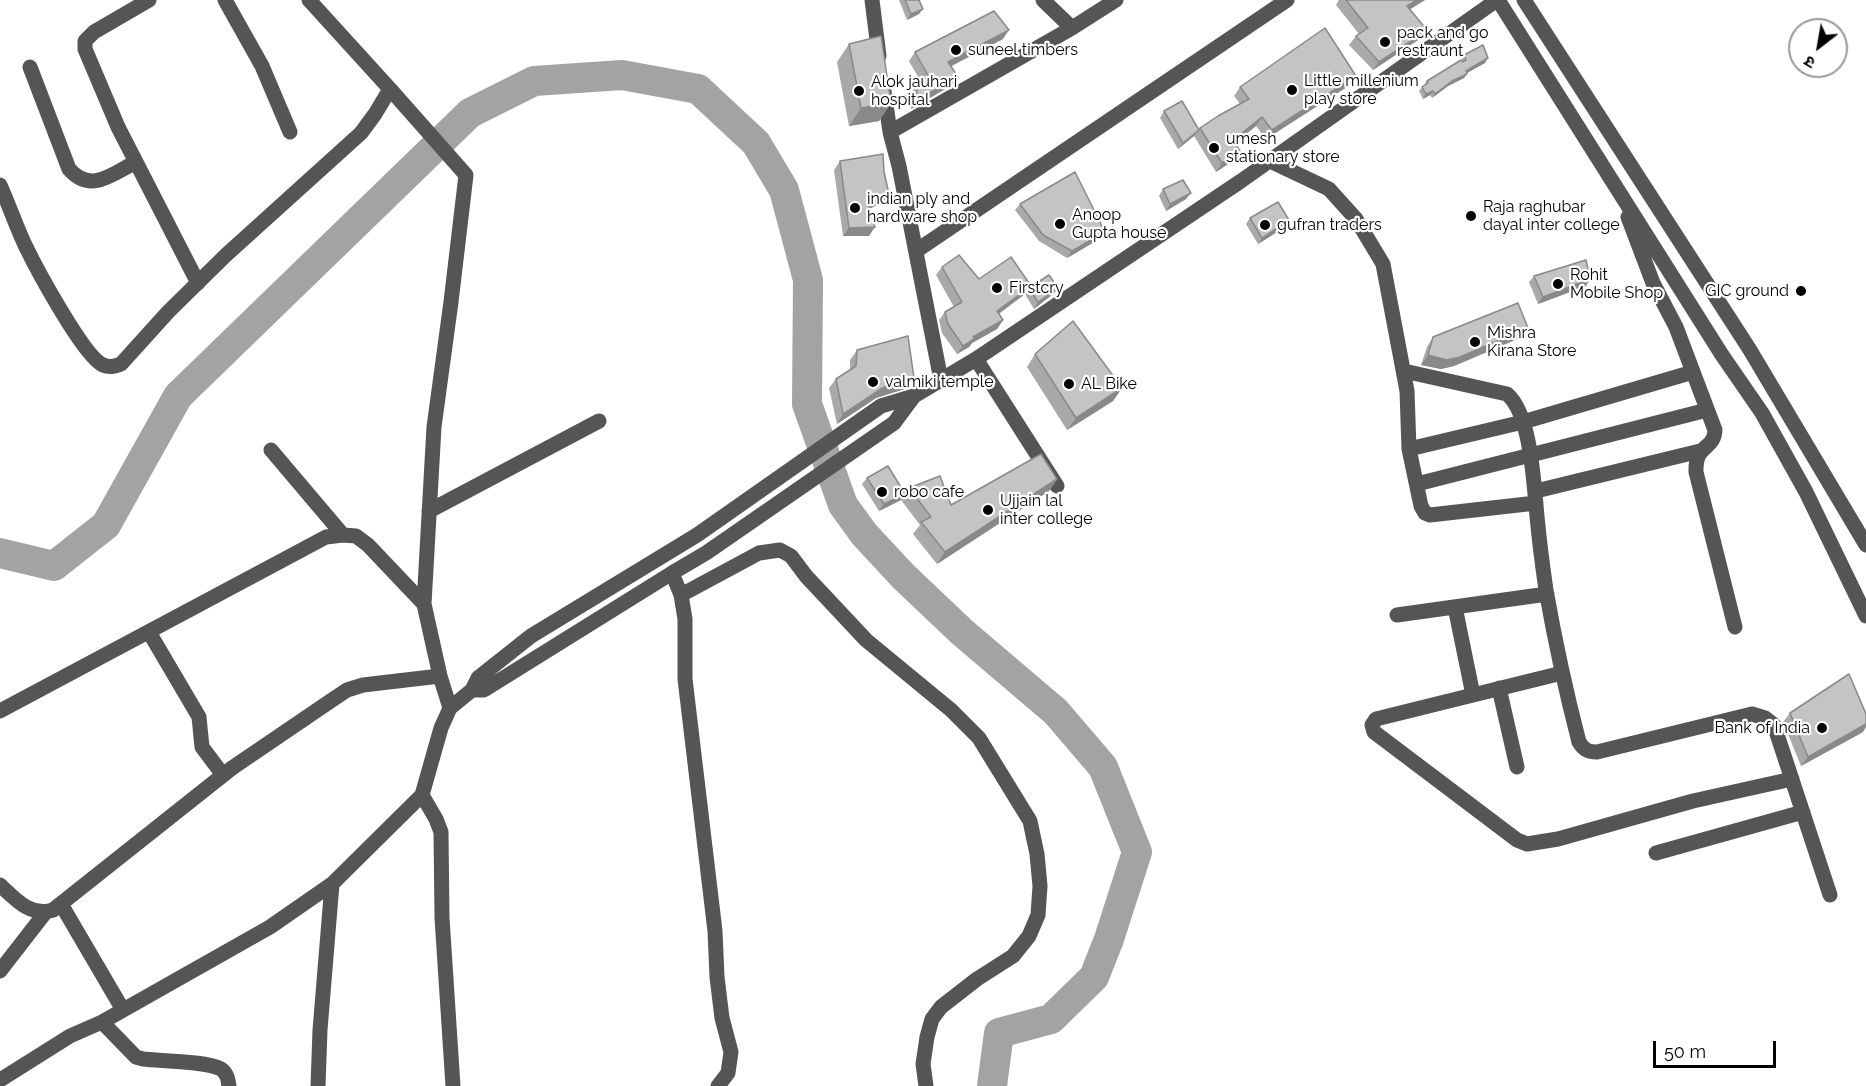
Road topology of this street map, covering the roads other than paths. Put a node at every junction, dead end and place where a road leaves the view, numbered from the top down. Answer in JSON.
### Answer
{"nodes":[{"id":1,"x":149,"y":0,"type":"edge"},
{"id":2,"x":225,"y":0,"type":"edge"},
{"id":3,"x":309,"y":0,"type":"edge"},
{"id":4,"x":872,"y":0,"type":"edge"},
{"id":5,"x":1043,"y":0,"type":"edge"},
{"id":6,"x":1116,"y":0,"type":"edge"},
{"id":7,"x":1287,"y":0,"type":"edge"},
{"id":8,"x":1498,"y":0,"type":"edge"},
{"id":9,"x":1524,"y":0,"type":"edge"},
{"id":10,"x":1072,"y":28,"type":"junction"},
{"id":11,"x":30,"y":67,"type":"dead end"},
{"id":12,"x":390,"y":88,"type":"junction"},
{"id":13,"x":290,"y":132,"type":"dead end"},
{"id":14,"x":890,"y":132,"type":"junction"},
{"id":15,"x":1269,"y":161,"type":"junction"},
{"id":16,"x":136,"y":162,"type":"junction"},
{"id":17,"x":0,"y":185,"type":"edge"},
{"id":18,"x":1617,"y":189,"type":"junction"},
{"id":19,"x":916,"y":251,"type":"junction"},
{"id":20,"x":198,"y":283,"type":"junction"},
{"id":21,"x":976,"y":359,"type":"junction"},
{"id":22,"x":1404,"y":371,"type":"junction"},
{"id":23,"x":1693,"y":372,"type":"junction"},
{"id":24,"x":941,"y":380,"type":"junction"},
{"id":25,"x":914,"y":396,"type":"junction"},
{"id":26,"x":1707,"y":410,"type":"junction"},
{"id":27,"x":599,"y":421,"type":"dead end"},
{"id":28,"x":1523,"y":422,"type":"junction"},
{"id":29,"x":1409,"y":449,"type":"junction"},
{"id":30,"x":271,"y":450,"type":"dead end"},
{"id":31,"x":1700,"y":451,"type":"junction"},
{"id":32,"x":1530,"y":456,"type":"junction"},
{"id":33,"x":1417,"y":484,"type":"junction"},
{"id":34,"x":1057,"y":486,"type":"edge"},
{"id":35,"x":1536,"y":496,"type":"junction"},
{"id":36,"x":429,"y":511,"type":"junction"},
{"id":37,"x":343,"y":535,"type":"junction"},
{"id":38,"x":1866,"y":545,"type":"edge"},
{"id":39,"x":672,"y":573,"type":"junction"},
{"id":40,"x":1547,"y":594,"type":"junction"},
{"id":41,"x":681,"y":595,"type":"junction"},
{"id":42,"x":424,"y":604,"type":"junction"},
{"id":43,"x":1455,"y":607,"type":"junction"},
{"id":44,"x":1397,"y":615,"type":"dead end"},
{"id":45,"x":1866,"y":616,"type":"edge"},
{"id":46,"x":1735,"y":627,"type":"dead end"},
{"id":47,"x":149,"y":632,"type":"junction"},
{"id":48,"x":1562,"y":673,"type":"junction"},
{"id":49,"x":440,"y":676,"type":"junction"},
{"id":50,"x":1499,"y":688,"type":"junction"},
{"id":51,"x":472,"y":690,"type":"junction"},
{"id":52,"x":1473,"y":695,"type":"junction"},
{"id":53,"x":450,"y":708,"type":"junction"},
{"id":54,"x":0,"y":711,"type":"edge"},
{"id":55,"x":1516,"y":767,"type":"dead end"},
{"id":56,"x":224,"y":775,"type":"junction"},
{"id":57,"x":1792,"y":779,"type":"junction"},
{"id":58,"x":422,"y":795,"type":"junction"},
{"id":59,"x":1803,"y":812,"type":"junction"},
{"id":60,"x":1656,"y":853,"type":"dead end"},
{"id":61,"x":332,"y":884,"type":"junction"},
{"id":62,"x":0,"y":885,"type":"edge"},
{"id":63,"x":1830,"y":896,"type":"dead end"},
{"id":64,"x":62,"y":904,"type":"junction"},
{"id":65,"x":45,"y":913,"type":"junction"},
{"id":66,"x":0,"y":971,"type":"edge"},
{"id":67,"x":123,"y":1010,"type":"junction"},
{"id":68,"x":102,"y":1022,"type":"junction"},
{"id":69,"x":0,"y":1080,"type":"edge"},
{"id":70,"x":229,"y":1086,"type":"edge"},
{"id":71,"x":318,"y":1086,"type":"edge"},
{"id":72,"x":453,"y":1086,"type":"edge"},
{"id":73,"x":718,"y":1086,"type":"edge"},
{"id":74,"x":926,"y":1086,"type":"edge"}],
"edges":[{"from":1,"to":16,"type":"street"},
{"from":2,"to":13,"type":"street"},
{"from":3,"to":12,"type":"street"},
{"from":4,"to":14,"type":"street"},
{"from":5,"to":10,"type":"street"},
{"from":6,"to":10,"type":"street"},
{"from":7,"to":19,"type":"street"},
{"from":8,"to":15,"type":"street"},
{"from":8,"to":18,"type":"street"},
{"from":9,"to":38,"type":"street"},
{"from":10,"to":14,"type":"street"},
{"from":11,"to":16,"type":"street"},
{"from":12,"to":20,"type":"street"},
{"from":12,"to":36,"type":"street"},
{"from":14,"to":19,"type":"street"},
{"from":15,"to":21,"type":"street"},
{"from":15,"to":22,"type":"street"},
{"from":16,"to":20,"type":"street"},
{"from":17,"to":20,"type":"street"},
{"from":18,"to":23,"type":"street"},
{"from":18,"to":45,"type":"street"},
{"from":19,"to":24,"type":"street"},
{"from":21,"to":24,"type":"street"},
{"from":21,"to":34,"type":"street"},
{"from":22,"to":28,"type":"street"},
{"from":22,"to":29,"type":"street"},
{"from":23,"to":26,"type":"street"},
{"from":23,"to":28,"type":"street"},
{"from":24,"to":25,"type":"street"},
{"from":25,"to":39,"type":"street"},
{"from":25,"to":51,"type":"street"},
{"from":26,"to":31,"type":"street"},
{"from":26,"to":32,"type":"street"},
{"from":27,"to":36,"type":"street"},
{"from":28,"to":29,"type":"street"},
{"from":28,"to":32,"type":"street"},
{"from":29,"to":33,"type":"street"},
{"from":30,"to":37,"type":"street"},
{"from":31,"to":35,"type":"street"},
{"from":31,"to":46,"type":"street"},
{"from":32,"to":33,"type":"street"},
{"from":32,"to":35,"type":"street"},
{"from":33,"to":35,"type":"street"},
{"from":35,"to":40,"type":"street"},
{"from":36,"to":42,"type":"street"},
{"from":37,"to":42,"type":"street"},
{"from":37,"to":47,"type":"street"},
{"from":39,"to":41,"type":"street"},
{"from":39,"to":51,"type":"street"},
{"from":40,"to":43,"type":"street"},
{"from":40,"to":48,"type":"street"},
{"from":41,"to":73,"type":"street"},
{"from":41,"to":74,"type":"street"},
{"from":42,"to":49,"type":"street"},
{"from":43,"to":44,"type":"street"},
{"from":43,"to":52,"type":"street"},
{"from":47,"to":54,"type":"street"},
{"from":47,"to":56,"type":"street"},
{"from":48,"to":50,"type":"street"},
{"from":48,"to":57,"type":"street"},
{"from":49,"to":53,"type":"street"},
{"from":49,"to":56,"type":"street"},
{"from":50,"to":52,"type":"street"},
{"from":50,"to":55,"type":"street"},
{"from":51,"to":53,"type":"street"},
{"from":52,"to":57,"type":"street"},
{"from":53,"to":58,"type":"street"},
{"from":56,"to":64,"type":"street"},
{"from":57,"to":59,"type":"street"},
{"from":58,"to":61,"type":"street"},
{"from":58,"to":72,"type":"street"},
{"from":59,"to":60,"type":"street"},
{"from":59,"to":63,"type":"street"},
{"from":61,"to":67,"type":"street"},
{"from":61,"to":71,"type":"street"},
{"from":62,"to":65,"type":"street"},
{"from":64,"to":65,"type":"street"},
{"from":64,"to":67,"type":"street"},
{"from":65,"to":66,"type":"street"},
{"from":67,"to":68,"type":"street"},
{"from":68,"to":69,"type":"street"},
{"from":68,"to":70,"type":"street"}]}
